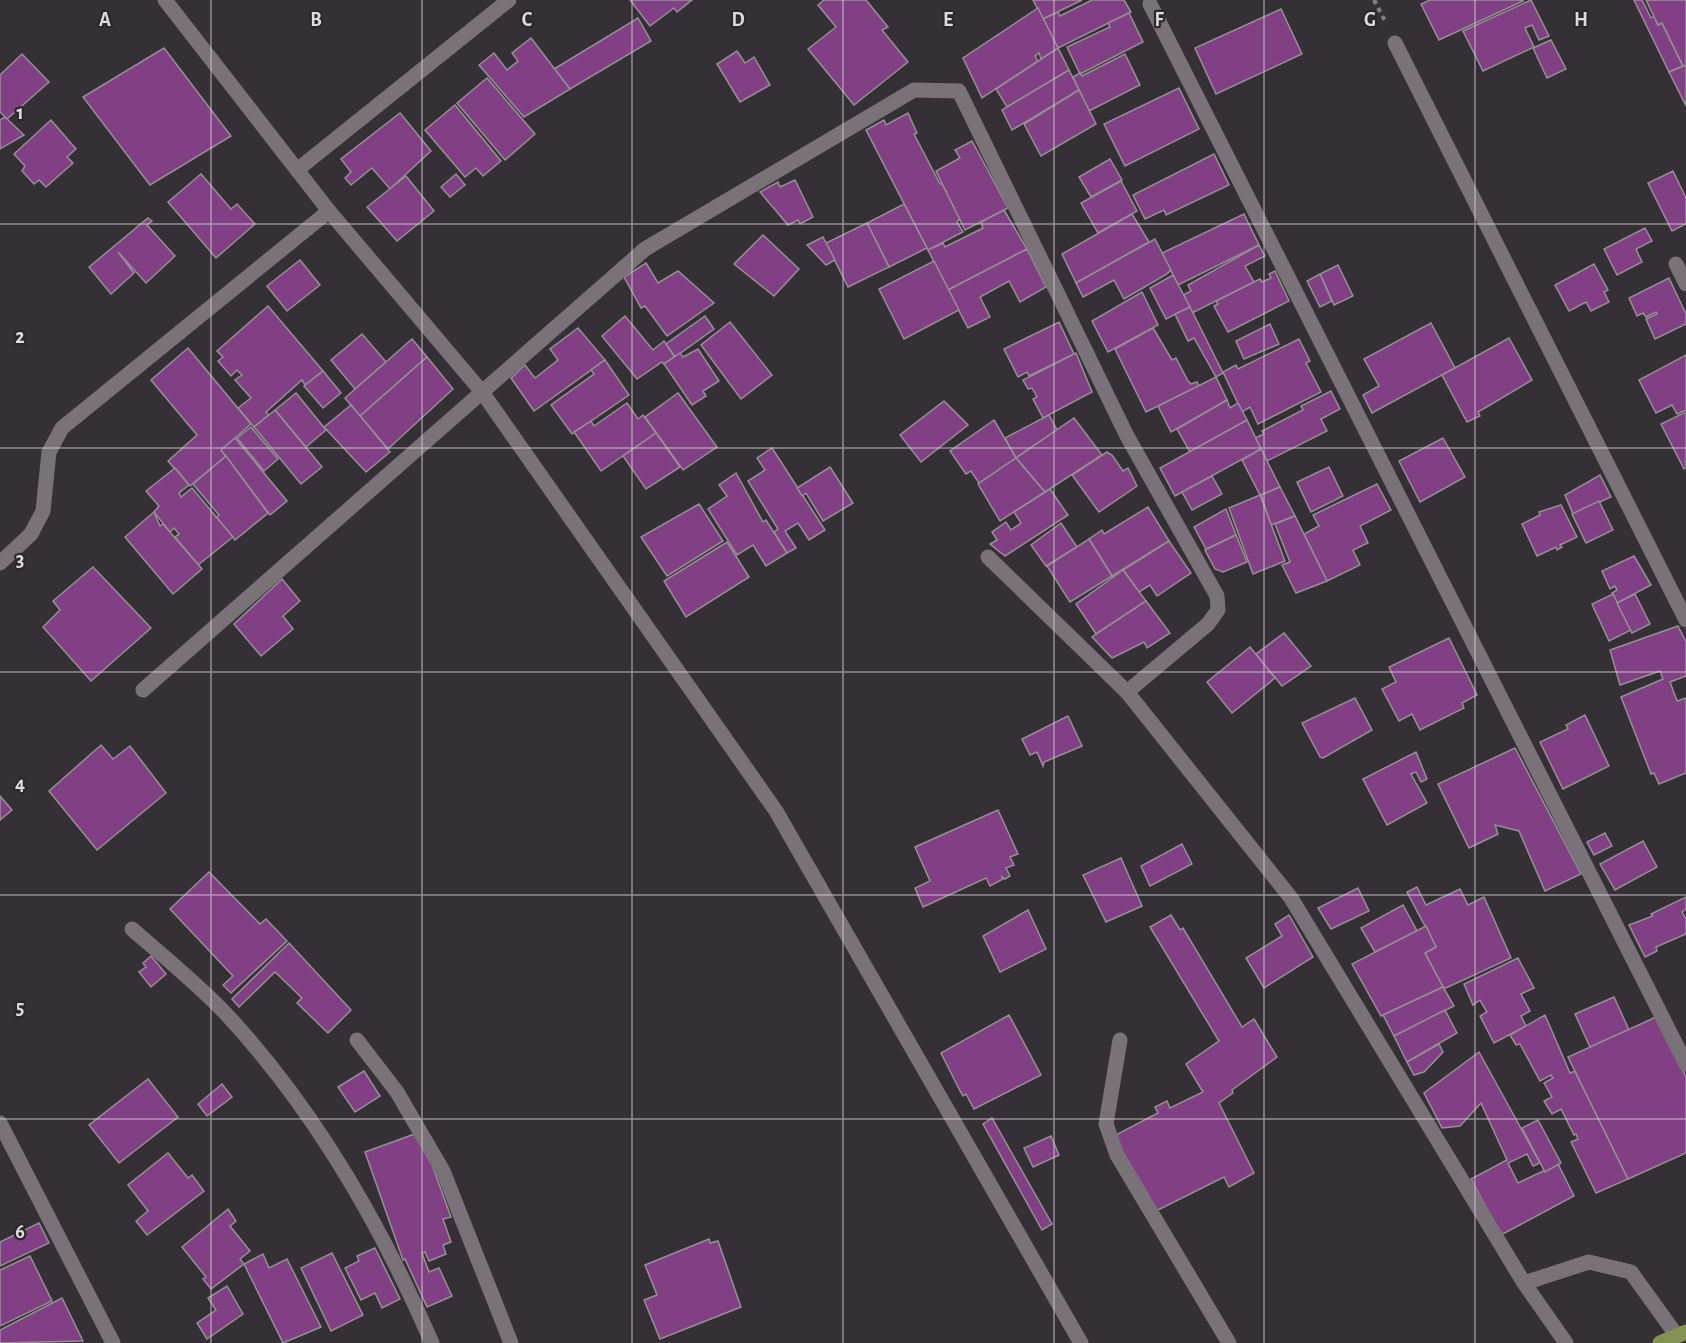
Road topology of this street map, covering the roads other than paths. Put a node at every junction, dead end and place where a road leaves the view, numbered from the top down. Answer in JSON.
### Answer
{"nodes":[{"id":1,"x":165,"y":0,"type":"edge"},
{"id":2,"x":509,"y":0,"type":"edge"},
{"id":3,"x":1150,"y":4,"type":"dead end"},
{"id":4,"x":1395,"y":43,"type":"dead end"},
{"id":5,"x":297,"y":170,"type":"junction"},
{"id":6,"x":329,"y":211,"type":"junction"},
{"id":7,"x":1676,"y":264,"type":"dead end"},
{"id":8,"x":1686,"y":284,"type":"edge"},
{"id":9,"x":482,"y":392,"type":"junction"},
{"id":10,"x":988,"y":557,"type":"dead end"},
{"id":11,"x":0,"y":563,"type":"edge"},
{"id":12,"x":1686,"y":620,"type":"edge"},
{"id":13,"x":143,"y":690,"type":"dead end"},
{"id":14,"x":1127,"y":692,"type":"junction"},
{"id":15,"x":132,"y":928,"type":"dead end"},
{"id":16,"x":357,"y":1040,"type":"dead end"},
{"id":17,"x":1120,"y":1040,"type":"dead end"},
{"id":18,"x":1686,"y":1064,"type":"edge"},
{"id":19,"x":0,"y":1123,"type":"edge"},
{"id":20,"x":1524,"y":1283,"type":"junction"},
{"id":21,"x":1681,"y":1334,"type":"edge"},
{"id":22,"x":113,"y":1343,"type":"edge"},
{"id":23,"x":432,"y":1343,"type":"edge"},
{"id":24,"x":511,"y":1343,"type":"edge"},
{"id":25,"x":1081,"y":1343,"type":"edge"},
{"id":26,"x":1229,"y":1343,"type":"edge"},
{"id":27,"x":1566,"y":1343,"type":"edge"},
{"id":28,"x":1660,"y":1343,"type":"edge"}],
"edges":[{"from":1,"to":5,"type":"street"},
{"from":2,"to":5,"type":"street"},
{"from":3,"to":18,"type":"street"},
{"from":4,"to":12,"type":"street"},
{"from":5,"to":6,"type":"street"},
{"from":6,"to":9,"type":"street"},
{"from":6,"to":11,"type":"street"},
{"from":7,"to":8,"type":"street"},
{"from":9,"to":13,"type":"street"},
{"from":9,"to":14,"type":"street"},
{"from":9,"to":25,"type":"street"},
{"from":10,"to":14,"type":"street"},
{"from":14,"to":20,"type":"street"},
{"from":15,"to":23,"type":"street"},
{"from":16,"to":24,"type":"street"},
{"from":17,"to":26,"type":"street"},
{"from":19,"to":22,"type":"street"},
{"from":20,"to":21,"type":"street"},
{"from":20,"to":27,"type":"street"},
{"from":21,"to":28,"type":"main road"}]}
